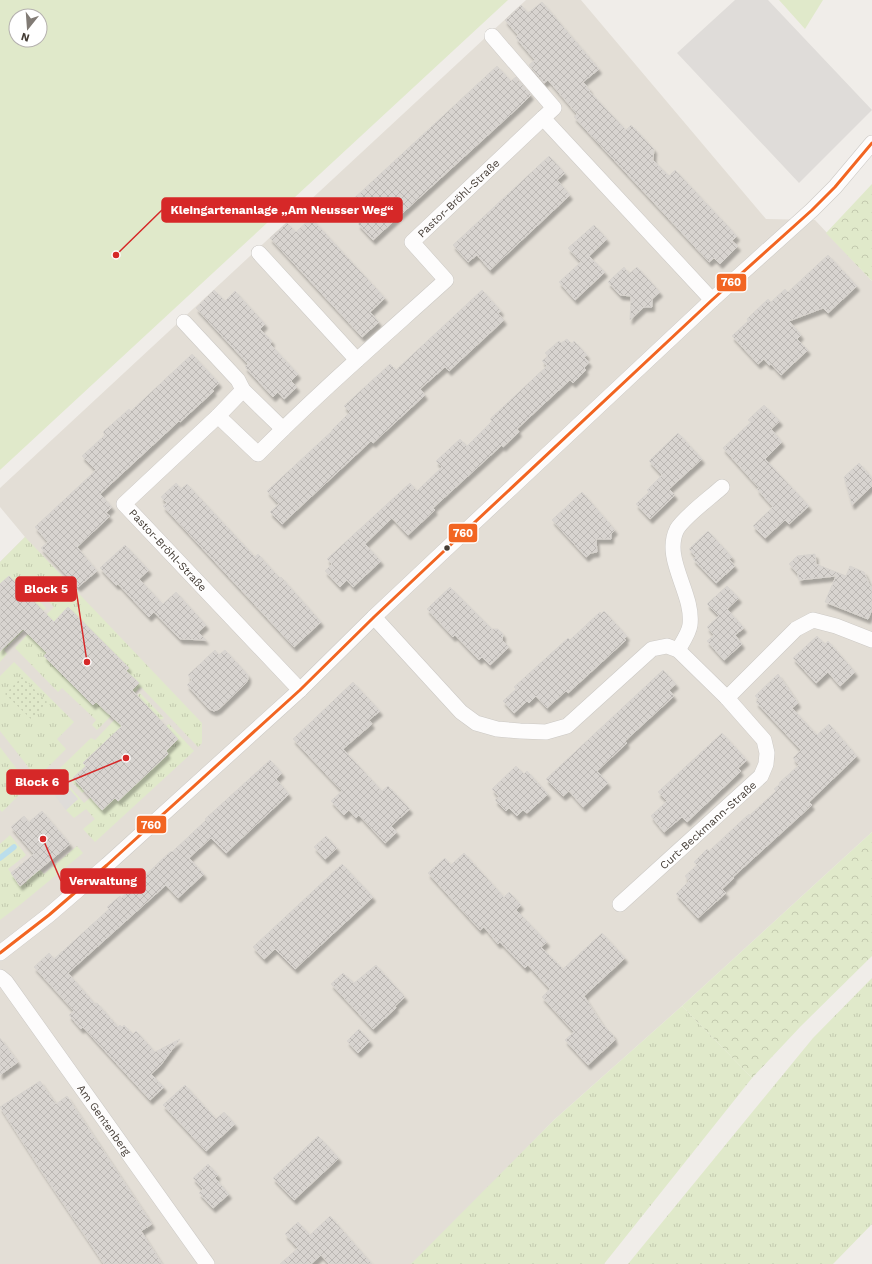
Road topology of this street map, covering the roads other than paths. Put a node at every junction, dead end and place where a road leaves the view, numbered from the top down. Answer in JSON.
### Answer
{"nodes":[{"id":1,"x":492,"y":36,"type":"dead end"},
{"id":2,"x":543,"y":118,"type":"junction"},
{"id":3,"x":872,"y":143,"type":"edge"},
{"id":4,"x":259,"y":253,"type":"dead end"},
{"id":5,"x":712,"y":300,"type":"junction"},
{"id":6,"x":184,"y":322,"type":"dead end"},
{"id":7,"x":357,"y":360,"type":"junction"},
{"id":8,"x":243,"y":390,"type":"junction"},
{"id":9,"x":218,"y":416,"type":"junction"},
{"id":10,"x":283,"y":429,"type":"junction"},
{"id":11,"x":722,"y":487,"type":"dead end"},
{"id":12,"x":374,"y":617,"type":"junction"},
{"id":13,"x":872,"y":640,"type":"edge"},
{"id":14,"x":678,"y":650,"type":"junction"},
{"id":15,"x":300,"y":690,"type":"junction"},
{"id":16,"x":727,"y":698,"type":"junction"},
{"id":17,"x":620,"y":904,"type":"dead end"},
{"id":18,"x":0,"y":953,"type":"edge"},
{"id":19,"x":0,"y":977,"type":"edge"},
{"id":20,"x":207,"y":1264,"type":"edge"}],
"edges":[{"from":1,"to":2,"type":"street","name":"Pastor-Bröhl-Straße"},
{"from":2,"to":5,"type":"street"},
{"from":2,"to":7,"type":"street","name":"Pastor-Bröhl-Straße"},
{"from":3,"to":5,"type":"street"},
{"from":4,"to":7,"type":"street"},
{"from":5,"to":12,"type":"street"},
{"from":6,"to":8,"type":"street"},
{"from":7,"to":10,"type":"street","name":"Pastor-Bröhl-Straße"},
{"from":8,"to":9,"type":"street","name":"Pastor-Bröhl-Straße"},
{"from":8,"to":10,"type":"street"},
{"from":9,"to":10,"type":"street","name":"Pastor-Bröhl-Straße"},
{"from":9,"to":15,"type":"street","name":"Pastor-Bröhl-Straße"},
{"from":11,"to":14,"type":"street"},
{"from":12,"to":14,"type":"street"},
{"from":12,"to":15,"type":"street"},
{"from":13,"to":16,"type":"street"},
{"from":14,"to":16,"type":"street","name":"Curt-Beckmann-Straße"},
{"from":15,"to":18,"type":"street"},
{"from":16,"to":17,"type":"street","name":"Curt-Beckmann-Straße"},
{"from":19,"to":20,"type":"street","name":"Am Gentenberg"}]}
